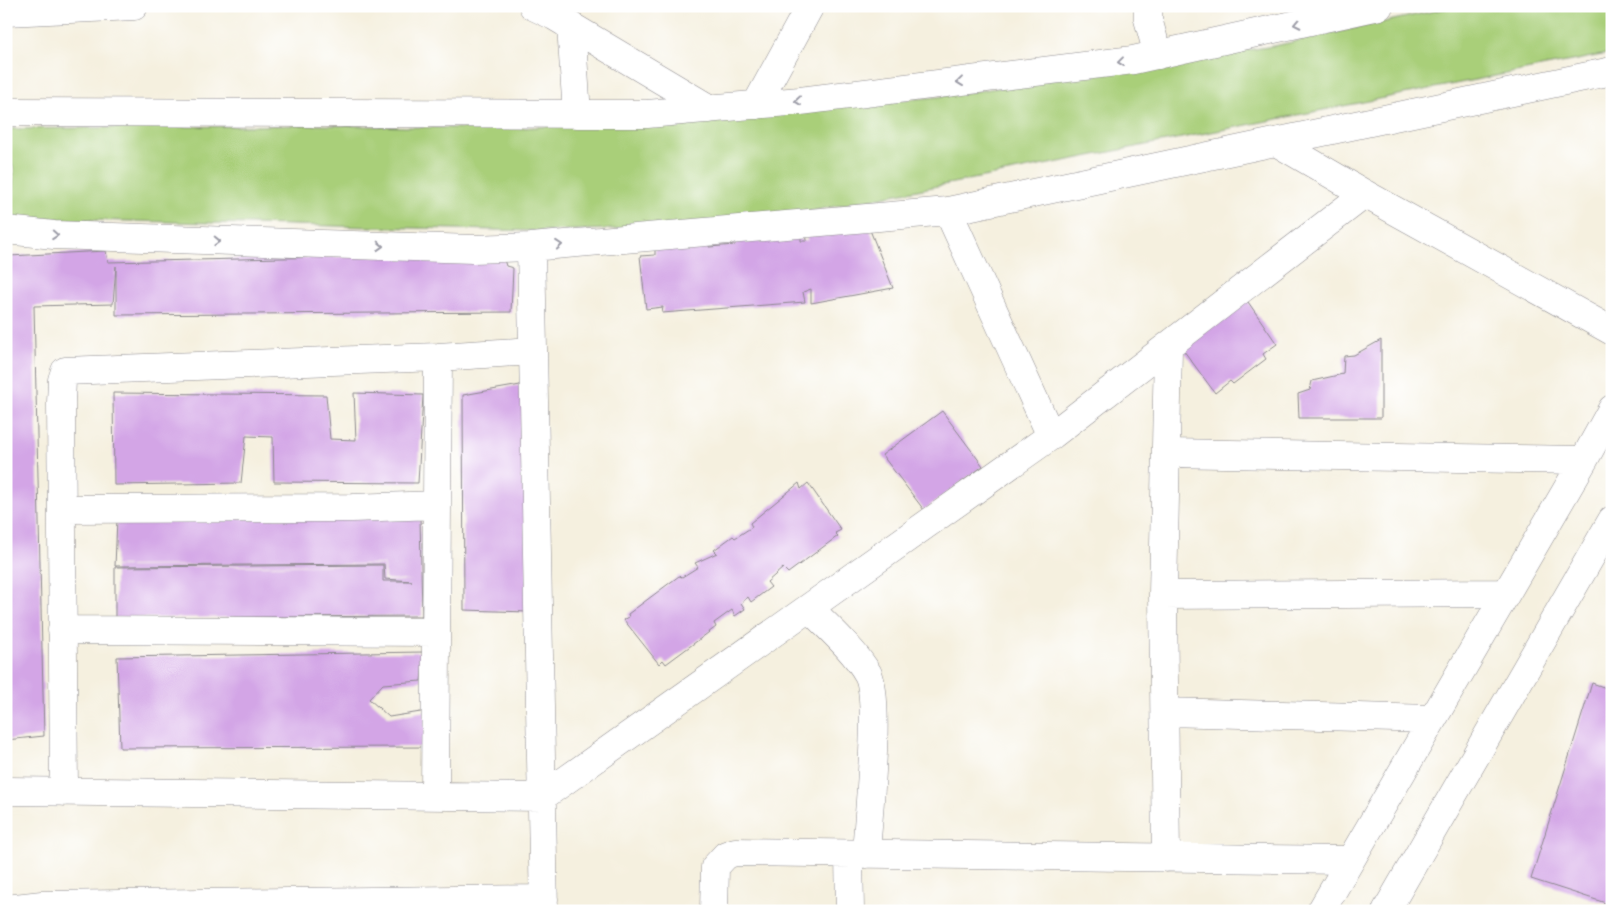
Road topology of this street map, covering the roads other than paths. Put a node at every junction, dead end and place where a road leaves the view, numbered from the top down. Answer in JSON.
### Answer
{"nodes":[{"id":1,"x":134,"y":6,"type":"edge"},
{"id":2,"x":533,"y":6,"type":"edge"},
{"id":3,"x":810,"y":6,"type":"edge"},
{"id":4,"x":1148,"y":6,"type":"edge"},
{"id":5,"x":1378,"y":6,"type":"edge"},
{"id":6,"x":6,"y":12,"type":"edge"},
{"id":7,"x":571,"y":26,"type":"junction"},
{"id":8,"x":1158,"y":55,"type":"junction"},
{"id":9,"x":1612,"y":71,"type":"edge"},
{"id":10,"x":756,"y":105,"type":"junction"},
{"id":11,"x":710,"y":109,"type":"junction"},
{"id":12,"x":6,"y":112,"type":"edge"},
{"id":13,"x":577,"y":114,"type":"junction"},
{"id":14,"x":1276,"y":142,"type":"junction"},
{"id":15,"x":1365,"y":194,"type":"junction"},
{"id":16,"x":948,"y":211,"type":"junction"},
{"id":17,"x":6,"y":230,"type":"edge"},
{"id":18,"x":531,"y":247,"type":"junction"},
{"id":19,"x":1612,"y":331,"type":"edge"},
{"id":20,"x":1168,"y":348,"type":"junction"},
{"id":21,"x":533,"y":351,"type":"junction"},
{"id":22,"x":438,"y":357,"type":"junction"},
{"id":23,"x":1612,"y":409,"type":"edge"},
{"id":24,"x":1051,"y":436,"type":"junction"},
{"id":25,"x":1166,"y":453,"type":"junction"},
{"id":26,"x":1584,"y":460,"type":"junction"},
{"id":27,"x":437,"y":505,"type":"junction"},
{"id":28,"x":62,"y":509,"type":"junction"},
{"id":29,"x":1612,"y":520,"type":"edge"},
{"id":30,"x":1506,"y":593,"type":"junction"},
{"id":31,"x":1163,"y":595,"type":"junction"},
{"id":32,"x":809,"y":608,"type":"junction"},
{"id":33,"x":62,"y":630,"type":"junction"},
{"id":34,"x":436,"y":632,"type":"junction"},
{"id":35,"x":1166,"y":712,"type":"junction"},
{"id":36,"x":1433,"y":719,"type":"junction"},
{"id":37,"x":6,"y":791,"type":"edge"},
{"id":38,"x":64,"y":792,"type":"junction"},
{"id":39,"x":435,"y":796,"type":"junction"},
{"id":40,"x":542,"y":797,"type":"junction"},
{"id":41,"x":858,"y":854,"type":"junction"},
{"id":42,"x":1166,"y":858,"type":"junction"},
{"id":43,"x":1349,"y":860,"type":"junction"},
{"id":44,"x":544,"y":905,"type":"edge"},
{"id":45,"x":6,"y":908,"type":"edge"},
{"id":46,"x":714,"y":911,"type":"edge"},
{"id":47,"x":850,"y":911,"type":"edge"},
{"id":48,"x":1320,"y":911,"type":"edge"},
{"id":49,"x":1386,"y":911,"type":"edge"}],
"edges":[{"from":1,"to":6,"type":"street"},
{"from":2,"to":7,"type":"street"},
{"from":3,"to":10,"type":"street"},
{"from":4,"to":8,"type":"street"},
{"from":5,"to":8,"type":"street","one_way":true},
{"from":7,"to":11,"type":"street"},
{"from":7,"to":13,"type":"street"},
{"from":8,"to":10,"type":"street","one_way":true},
{"from":9,"to":14,"type":"street"},
{"from":10,"to":11,"type":"street"},
{"from":11,"to":13,"type":"street"},
{"from":12,"to":13,"type":"street"},
{"from":14,"to":15,"type":"street"},
{"from":14,"to":16,"type":"street"},
{"from":15,"to":19,"type":"street"},
{"from":15,"to":20,"type":"street"},
{"from":18,"to":16,"type":"street","one_way":true},
{"from":16,"to":24,"type":"street"},
{"from":17,"to":18,"type":"street","one_way":true},
{"from":18,"to":21,"type":"street"},
{"from":20,"to":24,"type":"street"},
{"from":20,"to":25,"type":"street"},
{"from":21,"to":22,"type":"street"},
{"from":21,"to":40,"type":"street"},
{"from":22,"to":27,"type":"street"},
{"from":22,"to":28,"type":"street"},
{"from":23,"to":26,"type":"street"},
{"from":24,"to":32,"type":"street"},
{"from":25,"to":26,"type":"street"},
{"from":25,"to":31,"type":"street"},
{"from":26,"to":30,"type":"street"},
{"from":27,"to":28,"type":"street"},
{"from":27,"to":34,"type":"street"},
{"from":28,"to":33,"type":"street"},
{"from":29,"to":49,"type":"street"},
{"from":30,"to":31,"type":"street"},
{"from":30,"to":36,"type":"street"},
{"from":31,"to":35,"type":"street"},
{"from":32,"to":40,"type":"street"},
{"from":32,"to":41,"type":"street"},
{"from":33,"to":34,"type":"street"},
{"from":33,"to":38,"type":"street"},
{"from":34,"to":39,"type":"street"},
{"from":35,"to":36,"type":"street"},
{"from":35,"to":42,"type":"street"},
{"from":36,"to":43,"type":"street"},
{"from":37,"to":38,"type":"street"},
{"from":38,"to":39,"type":"street"},
{"from":39,"to":40,"type":"street"},
{"from":40,"to":44,"type":"street"},
{"from":41,"to":42,"type":"street"},
{"from":41,"to":46,"type":"street"},
{"from":41,"to":47,"type":"street"},
{"from":42,"to":43,"type":"street"},
{"from":43,"to":48,"type":"street"},
{"from":44,"to":45,"type":"street"}]}
